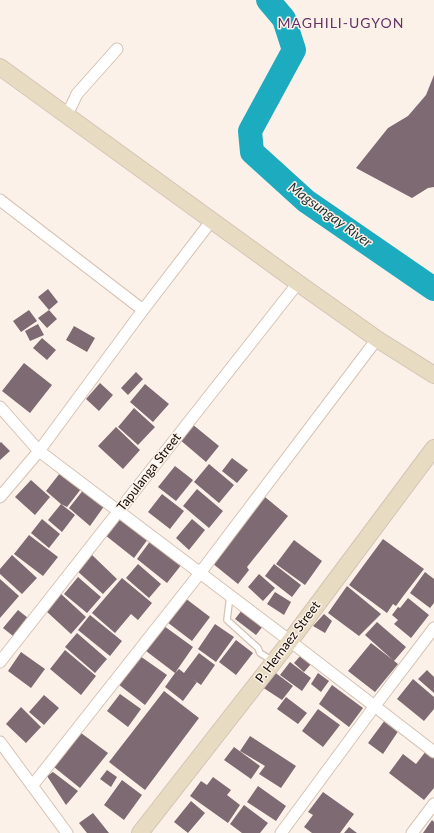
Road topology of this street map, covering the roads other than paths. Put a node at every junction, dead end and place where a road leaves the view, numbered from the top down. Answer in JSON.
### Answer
{"nodes":[{"id":1,"x":117,"y":48,"type":"dead end"},
{"id":2,"x":0,"y":67,"type":"edge"},
{"id":3,"x":67,"y":115,"type":"junction"},
{"id":4,"x":0,"y":200,"type":"edge"},
{"id":5,"x":212,"y":220,"type":"junction"},
{"id":6,"x":298,"y":283,"type":"junction"},
{"id":7,"x":143,"y":310,"type":"junction"},
{"id":8,"x":377,"y":338,"type":"junction"},
{"id":9,"x":434,"y":375,"type":"edge"},
{"id":10,"x":0,"y":407,"type":"edge"},
{"id":11,"x":434,"y":448,"type":"edge"},
{"id":12,"x":39,"y":452,"type":"junction"},
{"id":13,"x":0,"y":497,"type":"edge"},
{"id":14,"x":118,"y":511,"type":"junction"},
{"id":15,"x":200,"y":573,"type":"junction"},
{"id":16,"x":230,"y":595,"type":"junction"},
{"id":17,"x":434,"y":628,"type":"edge"},
{"id":18,"x":290,"y":640,"type":"junction"},
{"id":19,"x":274,"y":661,"type":"junction"},
{"id":20,"x":0,"y":662,"type":"edge"},
{"id":21,"x":374,"y":707,"type":"junction"},
{"id":22,"x":0,"y":742,"type":"edge"},
{"id":23,"x":434,"y":752,"type":"edge"},
{"id":24,"x":32,"y":786,"type":"junction"},
{"id":25,"x":434,"y":804,"type":"edge"},
{"id":26,"x":67,"y":833,"type":"edge"},
{"id":27,"x":140,"y":833,"type":"edge"},
{"id":28,"x":281,"y":833,"type":"edge"},
{"id":29,"x":412,"y":833,"type":"edge"}],
"edges":[{"from":1,"to":3,"type":"street"},
{"from":2,"to":3,"type":"street"},
{"from":3,"to":5,"type":"street"},
{"from":4,"to":7,"type":"street"},
{"from":5,"to":6,"type":"street"},
{"from":5,"to":7,"type":"street"},
{"from":6,"to":8,"type":"street"},
{"from":6,"to":14,"type":"street","name":"Tapulanga Street"},
{"from":7,"to":12,"type":"street"},
{"from":8,"to":9,"type":"street"},
{"from":8,"to":15,"type":"street"},
{"from":10,"to":12,"type":"street"},
{"from":11,"to":18,"type":"street","name":"P. Hernaez Street"},
{"from":12,"to":13,"type":"street"},
{"from":12,"to":14,"type":"street"},
{"from":14,"to":15,"type":"street"},
{"from":14,"to":20,"type":"street","name":"Tapulanga Street"},
{"from":15,"to":16,"type":"street"},
{"from":15,"to":24,"type":"street"},
{"from":16,"to":18,"type":"street"},
{"from":16,"to":19,"type":"lane"},
{"from":17,"to":21,"type":"street"},
{"from":18,"to":19,"type":"street","name":"P. Hernaez Street"},
{"from":18,"to":21,"type":"street"},
{"from":19,"to":27,"type":"street","name":"P. Hernaez Street"},
{"from":21,"to":23,"type":"street"},
{"from":21,"to":28,"type":"street"},
{"from":22,"to":24,"type":"street"},
{"from":24,"to":26,"type":"street"},
{"from":25,"to":29,"type":"street"}]}
